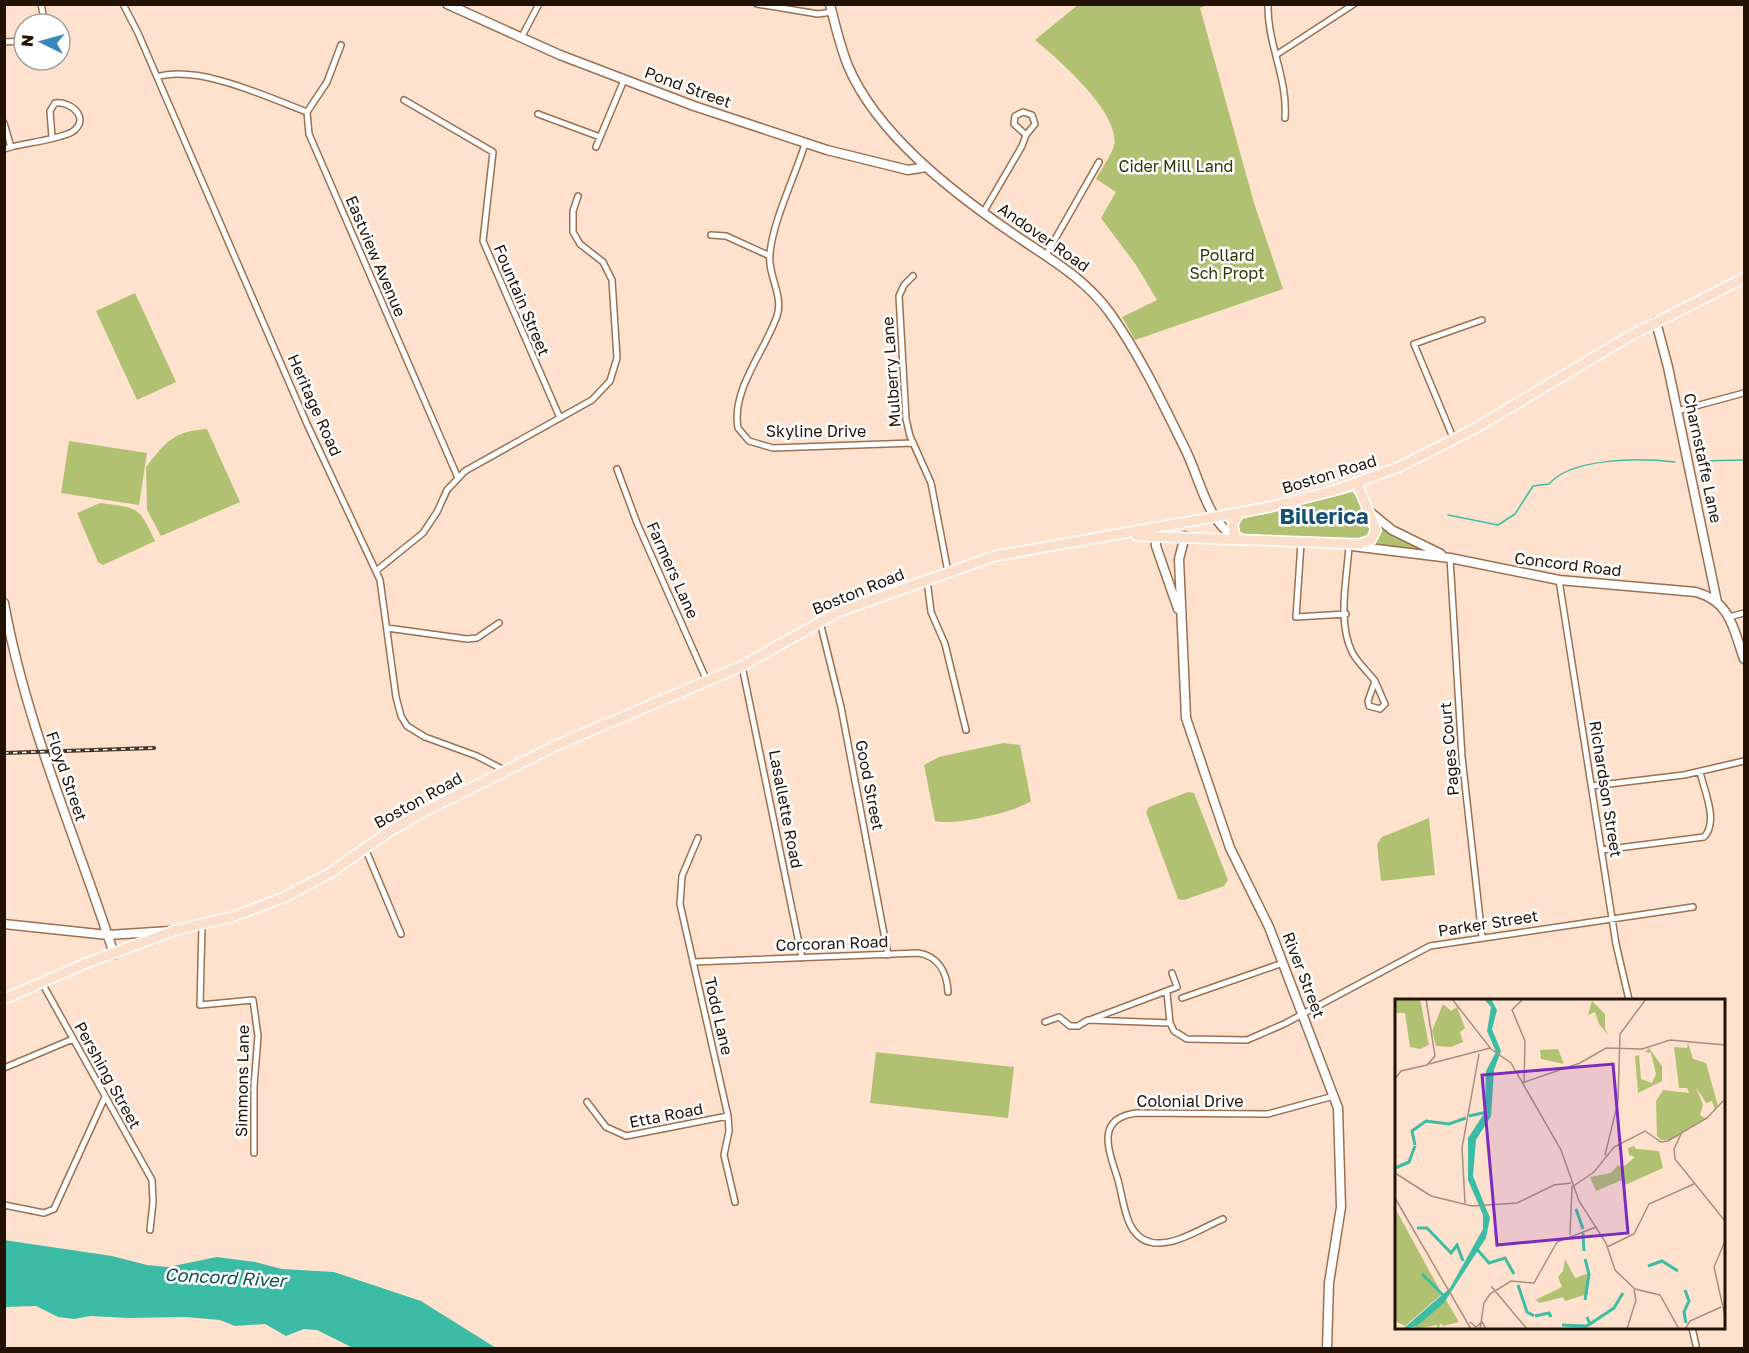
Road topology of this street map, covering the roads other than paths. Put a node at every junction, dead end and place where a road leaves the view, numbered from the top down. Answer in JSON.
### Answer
{"nodes":[{"id":1,"x":123,"y":4,"type":"edge"},
{"id":2,"x":447,"y":4,"type":"edge"},
{"id":3,"x":539,"y":4,"type":"edge"},
{"id":4,"x":757,"y":4,"type":"edge"},
{"id":5,"x":1268,"y":4,"type":"edge"},
{"id":6,"x":1354,"y":4,"type":"edge"},
{"id":7,"x":831,"y":8,"type":"edge"},
{"id":8,"x":520,"y":38,"type":"junction"},
{"id":9,"x":341,"y":45,"type":"dead end"},
{"id":10,"x":1276,"y":55,"type":"junction"},
{"id":11,"x":157,"y":77,"type":"junction"},
{"id":12,"x":624,"y":80,"type":"junction"},
{"id":13,"x":404,"y":100,"type":"dead end"},
{"id":14,"x":307,"y":112,"type":"junction"},
{"id":15,"x":538,"y":114,"type":"dead end"},
{"id":16,"x":1285,"y":117,"type":"dead end"},
{"id":17,"x":4,"y":123,"type":"edge"},
{"id":18,"x":1026,"y":135,"type":"junction"},
{"id":19,"x":52,"y":137,"type":"junction"},
{"id":20,"x":600,"y":137,"type":"junction"},
{"id":21,"x":805,"y":144,"type":"junction"},
{"id":22,"x":596,"y":147,"type":"dead end"},
{"id":23,"x":8,"y":148,"type":"edge"},
{"id":24,"x":1100,"y":162,"type":"dead end"},
{"id":25,"x":926,"y":167,"type":"junction"},
{"id":26,"x":578,"y":196,"type":"dead end"},
{"id":27,"x":983,"y":213,"type":"junction"},
{"id":28,"x":711,"y":235,"type":"dead end"},
{"id":29,"x":1046,"y":255,"type":"junction"},
{"id":30,"x":770,"y":256,"type":"junction"},
{"id":31,"x":913,"y":276,"type":"dead end"},
{"id":32,"x":1744,"y":279,"type":"edge"},
{"id":33,"x":1482,"y":320,"type":"dead end"},
{"id":34,"x":1656,"y":322,"type":"junction"},
{"id":35,"x":1744,"y":393,"type":"edge"},
{"id":36,"x":1677,"y":411,"type":"junction"},
{"id":37,"x":560,"y":418,"type":"junction"},
{"id":38,"x":1455,"y":440,"type":"junction"},
{"id":39,"x":913,"y":443,"type":"junction"},
{"id":40,"x":617,"y":469,"type":"dead end"},
{"id":41,"x":458,"y":478,"type":"junction"},
{"id":42,"x":1357,"y":483,"type":"junction"},
{"id":43,"x":1370,"y":512,"type":"junction"},
{"id":44,"x":1239,"y":513,"type":"junction"},
{"id":45,"x":1214,"y":519,"type":"junction"},
{"id":46,"x":1155,"y":532,"type":"junction"},
{"id":47,"x":1185,"y":536,"type":"junction"},
{"id":48,"x":1235,"y":538,"type":"junction"},
{"id":49,"x":1301,"y":543,"type":"junction"},
{"id":50,"x":1349,"y":546,"type":"junction"},
{"id":51,"x":1450,"y":558,"type":"junction"},
{"id":52,"x":376,"y":571,"type":"junction"},
{"id":53,"x":948,"y":572,"type":"junction"},
{"id":54,"x":927,"y":580,"type":"junction"},
{"id":55,"x":1559,"y":580,"type":"junction"},
{"id":56,"x":1718,"y":602,"type":"junction"},
{"id":57,"x":4,"y":603,"type":"edge"},
{"id":58,"x":1744,"y":613,"type":"edge"},
{"id":59,"x":1346,"y":614,"type":"junction"},
{"id":60,"x":1729,"y":617,"type":"junction"},
{"id":61,"x":820,"y":622,"type":"junction"},
{"id":62,"x":499,"y":623,"type":"dead end"},
{"id":63,"x":1183,"y":623,"type":"junction"},
{"id":64,"x":387,"y":628,"type":"junction"},
{"id":65,"x":1744,"y":659,"type":"edge"},
{"id":66,"x":742,"y":666,"type":"junction"},
{"id":67,"x":707,"y":681,"type":"junction"},
{"id":68,"x":1375,"y":681,"type":"junction"},
{"id":69,"x":966,"y":730,"type":"dead end"},
{"id":70,"x":1744,"y":761,"type":"edge"},
{"id":71,"x":506,"y":771,"type":"junction"},
{"id":72,"x":1700,"y":772,"type":"junction"},
{"id":73,"x":1592,"y":786,"type":"junction"},
{"id":74,"x":698,"y":838,"type":"dead end"},
{"id":75,"x":365,"y":848,"type":"junction"},
{"id":76,"x":1602,"y":850,"type":"junction"},
{"id":77,"x":1693,"y":907,"type":"dead end"},
{"id":78,"x":100,"y":916,"type":"junction"},
{"id":79,"x":1612,"y":919,"type":"junction"},
{"id":80,"x":4,"y":924,"type":"edge"},
{"id":81,"x":202,"y":925,"type":"junction"},
{"id":82,"x":176,"y":930,"type":"junction"},
{"id":83,"x":89,"y":934,"type":"junction"},
{"id":84,"x":401,"y":934,"type":"dead end"},
{"id":85,"x":108,"y":935,"type":"junction"},
{"id":86,"x":1482,"y":938,"type":"junction"},
{"id":87,"x":114,"y":954,"type":"junction"},
{"id":88,"x":888,"y":955,"type":"junction"},
{"id":89,"x":801,"y":958,"type":"junction"},
{"id":90,"x":693,"y":962,"type":"junction"},
{"id":91,"x":1283,"y":963,"type":"junction"},
{"id":92,"x":1172,"y":973,"type":"dead end"},
{"id":93,"x":42,"y":983,"type":"junction"},
{"id":94,"x":948,"y":992,"type":"dead end"},
{"id":95,"x":1167,"y":993,"type":"junction"},
{"id":96,"x":1182,"y":998,"type":"dead end"},
{"id":97,"x":4,"y":999,"type":"edge"},
{"id":98,"x":1629,"y":999,"type":"edge"},
{"id":99,"x":1127,"y":1006,"type":"junction"},
{"id":100,"x":1302,"y":1013,"type":"junction"},
{"id":101,"x":1088,"y":1020,"type":"junction"},
{"id":102,"x":1045,"y":1022,"type":"dead end"},
{"id":103,"x":1130,"y":1022,"type":"junction"},
{"id":104,"x":1170,"y":1023,"type":"junction"},
{"id":105,"x":73,"y":1039,"type":"junction"},
{"id":106,"x":4,"y":1068,"type":"edge"},
{"id":107,"x":1334,"y":1096,"type":"junction"},
{"id":108,"x":105,"y":1097,"type":"junction"},
{"id":109,"x":587,"y":1102,"type":"dead end"},
{"id":110,"x":728,"y":1116,"type":"junction"},
{"id":111,"x":254,"y":1153,"type":"dead end"},
{"id":112,"x":735,"y":1202,"type":"dead end"},
{"id":113,"x":4,"y":1205,"type":"edge"},
{"id":114,"x":1223,"y":1219,"type":"dead end"},
{"id":115,"x":150,"y":1230,"type":"dead end"},
{"id":116,"x":1692,"y":1329,"type":"edge"},
{"id":117,"x":1695,"y":1345,"type":"dead end"},
{"id":118,"x":1327,"y":1348,"type":"edge"}],
"edges":[{"from":1,"to":11,"type":"street","name":"Heritage Road"},
{"from":2,"to":8,"type":"main road","name":"Pond Street"},
{"from":3,"to":8,"type":"street"},
{"from":4,"to":7,"type":"street"},
{"from":5,"to":10,"type":"street"},
{"from":6,"to":10,"type":"street"},
{"from":7,"to":25,"type":"main road","name":"Andover Road"},
{"from":8,"to":12,"type":"main road","name":"Pond Street"},
{"from":9,"to":14,"type":"street"},
{"from":10,"to":16,"type":"street"},
{"from":11,"to":14,"type":"street"},
{"from":11,"to":52,"type":"street","name":"Heritage Road"},
{"from":12,"to":20,"type":"street"},
{"from":12,"to":21,"type":"main road","name":"Pond Street"},
{"from":13,"to":37,"type":"street","name":"Fountain Street"},
{"from":14,"to":41,"type":"street","name":"Eastview Avenue"},
{"from":15,"to":20,"type":"street"},
{"from":17,"to":23,"type":"street"},
{"from":18,"to":18,"type":"street"},
{"from":18,"to":27,"type":"street"},
{"from":19,"to":19,"type":"street"},
{"from":19,"to":23,"type":"street"},
{"from":20,"to":22,"type":"street"},
{"from":21,"to":25,"type":"main road","name":"Pond Street"},
{"from":21,"to":30,"type":"street","name":"Skyline Drive"},
{"from":24,"to":29,"type":"street"},
{"from":25,"to":27,"type":"main road","name":"Andover Road"},
{"from":26,"to":37,"type":"street"},
{"from":27,"to":29,"type":"main road","name":"Andover Road"},
{"from":28,"to":30,"type":"street"},
{"from":29,"to":45,"type":"main road","name":"Andover Road"},
{"from":30,"to":39,"type":"street","name":"Skyline Drive"},
{"from":31,"to":39,"type":"street","name":"Mulberry Lane"},
{"from":32,"to":34,"type":"main road","name":"Boston Road"},
{"from":33,"to":38,"type":"street"},
{"from":34,"to":36,"type":"main road","name":"Charnstaffe Lane"},
{"from":34,"to":38,"type":"main road","name":"Boston Road"},
{"from":35,"to":36,"type":"street"},
{"from":36,"to":56,"type":"main road","name":"Charnstaffe Lane"},
{"from":37,"to":41,"type":"street"},
{"from":38,"to":42,"type":"main road","name":"Boston Road"},
{"from":39,"to":53,"type":"street","name":"Mulberry Lane"},
{"from":40,"to":67,"type":"street","name":"Farmers Lane"},
{"from":41,"to":52,"type":"street"},
{"from":42,"to":43,"type":"main road"},
{"from":42,"to":44,"type":"main road","name":"Boston Road"},
{"from":43,"to":50,"type":"main road","name":"Concord Road"},
{"from":43,"to":51,"type":"main road"},
{"from":44,"to":45,"type":"main road","name":"Boston Road"},
{"from":44,"to":48,"type":"main road"},
{"from":45,"to":46,"type":"main road","name":"Boston Road"},
{"from":45,"to":48,"type":"main road"},
{"from":46,"to":47,"type":"main road","name":"Concord Road"},
{"from":46,"to":53,"type":"main road","name":"Boston Road"},
{"from":46,"to":63,"type":"main road","name":"River Street"},
{"from":47,"to":48,"type":"main road","name":"Concord Road"},
{"from":47,"to":63,"type":"main road","name":"River Street"},
{"from":48,"to":49,"type":"main road","name":"Concord Road"},
{"from":49,"to":50,"type":"main road","name":"Concord Road"},
{"from":49,"to":59,"type":"street"},
{"from":50,"to":51,"type":"main road","name":"Concord Road"},
{"from":50,"to":59,"type":"street"},
{"from":51,"to":55,"type":"main road","name":"Concord Road"},
{"from":51,"to":86,"type":"street","name":"Pages Court"},
{"from":52,"to":64,"type":"street","name":"Heritage Road"},
{"from":53,"to":54,"type":"main road","name":"Boston Road"},
{"from":54,"to":61,"type":"main road","name":"Boston Road"},
{"from":54,"to":69,"type":"street"},
{"from":55,"to":56,"type":"main road","name":"Concord Road"},
{"from":55,"to":73,"type":"street","name":"Richardson Street"},
{"from":56,"to":60,"type":"main road"},
{"from":57,"to":78,"type":"main road","name":"Floyd Street"},
{"from":58,"to":60,"type":"street"},
{"from":59,"to":68,"type":"street"},
{"from":60,"to":65,"type":"main road"},
{"from":61,"to":66,"type":"main road","name":"Boston Road"},
{"from":61,"to":88,"type":"street","name":"Good Street"},
{"from":62,"to":64,"type":"street"},
{"from":63,"to":91,"type":"main road","name":"River Street"},
{"from":64,"to":71,"type":"street","name":"Heritage Road"},
{"from":66,"to":67,"type":"main road","name":"Boston Road"},
{"from":66,"to":89,"type":"street","name":"Lasallette Road"},
{"from":67,"to":71,"type":"main road","name":"Boston Road"},
{"from":68,"to":68,"type":"street"},
{"from":70,"to":72,"type":"street"},
{"from":71,"to":75,"type":"main road","name":"Boston Road"},
{"from":72,"to":73,"type":"street"},
{"from":72,"to":76,"type":"street"},
{"from":73,"to":76,"type":"street","name":"Richardson Street"},
{"from":74,"to":90,"type":"street","name":"Todd Lane"},
{"from":75,"to":81,"type":"main road","name":"Boston Road"},
{"from":75,"to":84,"type":"street"},
{"from":76,"to":79,"type":"street","name":"Richardson Street"},
{"from":77,"to":79,"type":"street","name":"Parker Street"},
{"from":78,"to":83,"type":"main road"},
{"from":78,"to":85,"type":"main road","name":"Floyd Street"},
{"from":79,"to":86,"type":"street","name":"Parker Street"},
{"from":79,"to":98,"type":"street","name":"Richardson Street"},
{"from":80,"to":83,"type":"main road"},
{"from":81,"to":82,"type":"main road","name":"Boston Road"},
{"from":81,"to":111,"type":"street","name":"Simmons Lane"},
{"from":82,"to":85,"type":"main road"},
{"from":82,"to":87,"type":"main road","name":"Boston Road"},
{"from":83,"to":85,"type":"main road"},
{"from":85,"to":87,"type":"main road","name":"Floyd Street"},
{"from":86,"to":100,"type":"street","name":"Parker Street"},
{"from":87,"to":93,"type":"main road","name":"Boston Road"},
{"from":88,"to":89,"type":"street","name":"Corcoran Road"},
{"from":88,"to":94,"type":"street","name":"Corcoran Road"},
{"from":89,"to":90,"type":"street","name":"Corcoran Road"},
{"from":90,"to":110,"type":"street","name":"Todd Lane"},
{"from":91,"to":96,"type":"street"},
{"from":91,"to":100,"type":"main road","name":"River Street"},
{"from":92,"to":95,"type":"street"},
{"from":93,"to":97,"type":"main road","name":"Boston Road"},
{"from":93,"to":105,"type":"street","name":"Pershing Street"},
{"from":95,"to":99,"type":"street"},
{"from":95,"to":104,"type":"street"},
{"from":99,"to":101,"type":"street"},
{"from":99,"to":103,"type":"street"},
{"from":100,"to":104,"type":"street","name":"Parker Street"},
{"from":100,"to":107,"type":"main road","name":"River Street"},
{"from":101,"to":102,"type":"street"},
{"from":101,"to":103,"type":"street"},
{"from":103,"to":104,"type":"street"},
{"from":105,"to":106,"type":"street"},
{"from":105,"to":108,"type":"street","name":"Pershing Street"},
{"from":107,"to":114,"type":"street","name":"Colonial Drive"},
{"from":107,"to":118,"type":"main road","name":"River Street"},
{"from":108,"to":113,"type":"street"},
{"from":108,"to":115,"type":"street","name":"Pershing Street"},
{"from":109,"to":110,"type":"street","name":"Etta Road"},
{"from":110,"to":112,"type":"street","name":"Todd Lane"},
{"from":116,"to":117,"type":"street"}]}
